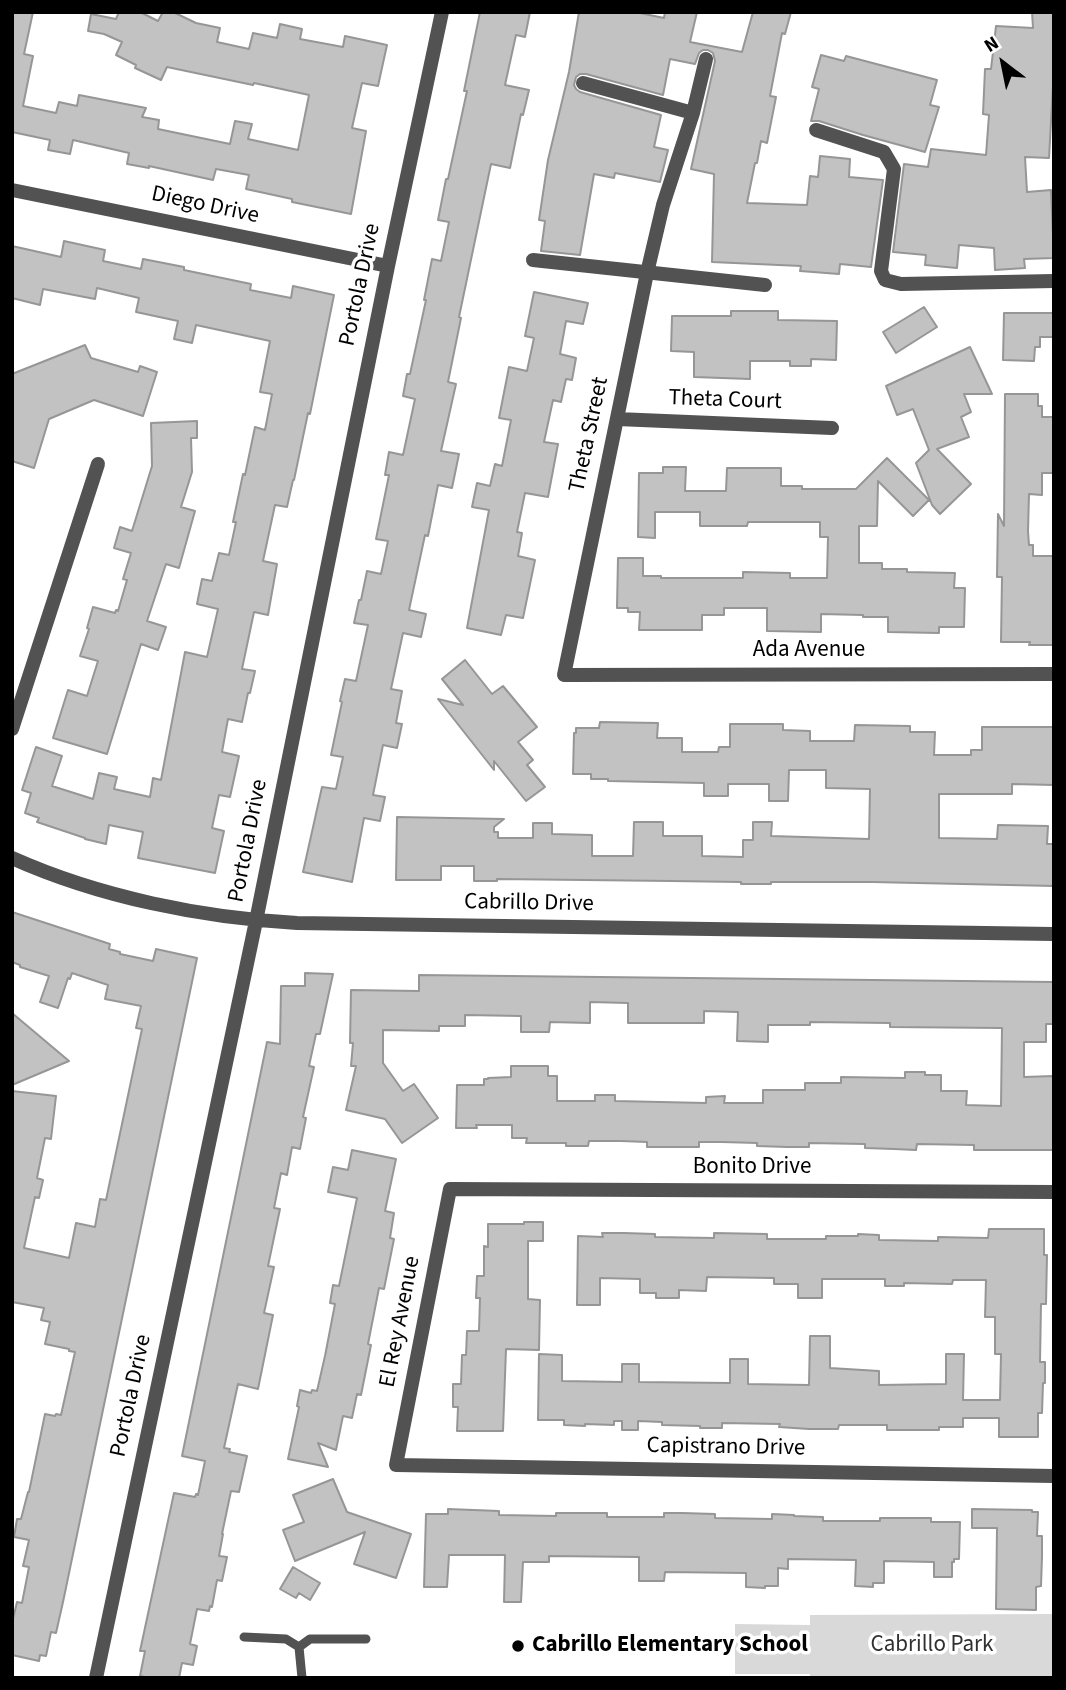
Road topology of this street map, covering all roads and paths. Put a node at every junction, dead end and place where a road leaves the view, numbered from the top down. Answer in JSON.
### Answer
{"nodes":[{"id":1,"x":437,"y":13,"type":"edge"},
{"id":2,"x":706,"y":59,"type":"dead end"},
{"id":3,"x":583,"y":83,"type":"dead end"},
{"id":4,"x":693,"y":113,"type":"junction"},
{"id":5,"x":816,"y":130,"type":"dead end"},
{"id":6,"x":12,"y":190,"type":"edge"},
{"id":7,"x":533,"y":260,"type":"dead end"},
{"id":8,"x":388,"y":266,"type":"junction"},
{"id":9,"x":646,"y":273,"type":"junction"},
{"id":10,"x":1054,"y":281,"type":"edge"},
{"id":11,"x":765,"y":285,"type":"dead end"},
{"id":12,"x":617,"y":419,"type":"junction"},
{"id":13,"x":832,"y":428,"type":"dead end"},
{"id":14,"x":98,"y":464,"type":"dead end"},
{"id":15,"x":1054,"y":674,"type":"edge"},
{"id":16,"x":564,"y":675,"type":"joint"},
{"id":17,"x":12,"y":729,"type":"edge"},
{"id":18,"x":12,"y":858,"type":"edge"},
{"id":19,"x":256,"y":921,"type":"junction"},
{"id":20,"x":1054,"y":934,"type":"edge"},
{"id":21,"x":450,"y":1188,"type":"joint"},
{"id":22,"x":1054,"y":1192,"type":"edge"},
{"id":23,"x":397,"y":1465,"type":"joint"},
{"id":24,"x":1054,"y":1476,"type":"edge"},
{"id":25,"x":244,"y":1637,"type":"dead end"},
{"id":26,"x":366,"y":1639,"type":"dead end"},
{"id":27,"x":299,"y":1647,"type":"junction"},
{"id":28,"x":96,"y":1678,"type":"edge"},
{"id":29,"x":302,"y":1678,"type":"edge"}],
"edges":[{"from":1,"to":8,"type":"street","name":"Portola Drive"},
{"from":2,"to":4,"type":"street","name":"Theta Street"},
{"from":3,"to":4,"type":"street"},
{"from":4,"to":9,"type":"street","name":"Theta Street"},
{"from":5,"to":10,"type":"street"},
{"from":6,"to":8,"type":"street","name":"Diego Drive"},
{"from":7,"to":9,"type":"street"},
{"from":8,"to":19,"type":"street","name":"Portola Drive"},
{"from":9,"to":11,"type":"street"},
{"from":9,"to":12,"type":"street","name":"Theta Street"},
{"from":12,"to":13,"type":"street","name":"Theta Court"},
{"from":12,"to":16,"type":"street","name":"Theta Street"},
{"from":14,"to":17,"type":"street"},
{"from":15,"to":16,"type":"street","name":"Ada Avenue"},
{"from":18,"to":19,"type":"street","name":"Cabrillo Drive"},
{"from":19,"to":20,"type":"street","name":"Cabrillo Drive"},
{"from":19,"to":28,"type":"street","name":"Portola Drive"},
{"from":21,"to":22,"type":"street","name":"Bonito Drive"},
{"from":21,"to":23,"type":"street","name":"El Rey Avenue"},
{"from":23,"to":24,"type":"street","name":"Capistrano Drive"},
{"from":25,"to":27,"type":"lane"},
{"from":26,"to":27,"type":"lane"},
{"from":27,"to":29,"type":"lane"}]}
